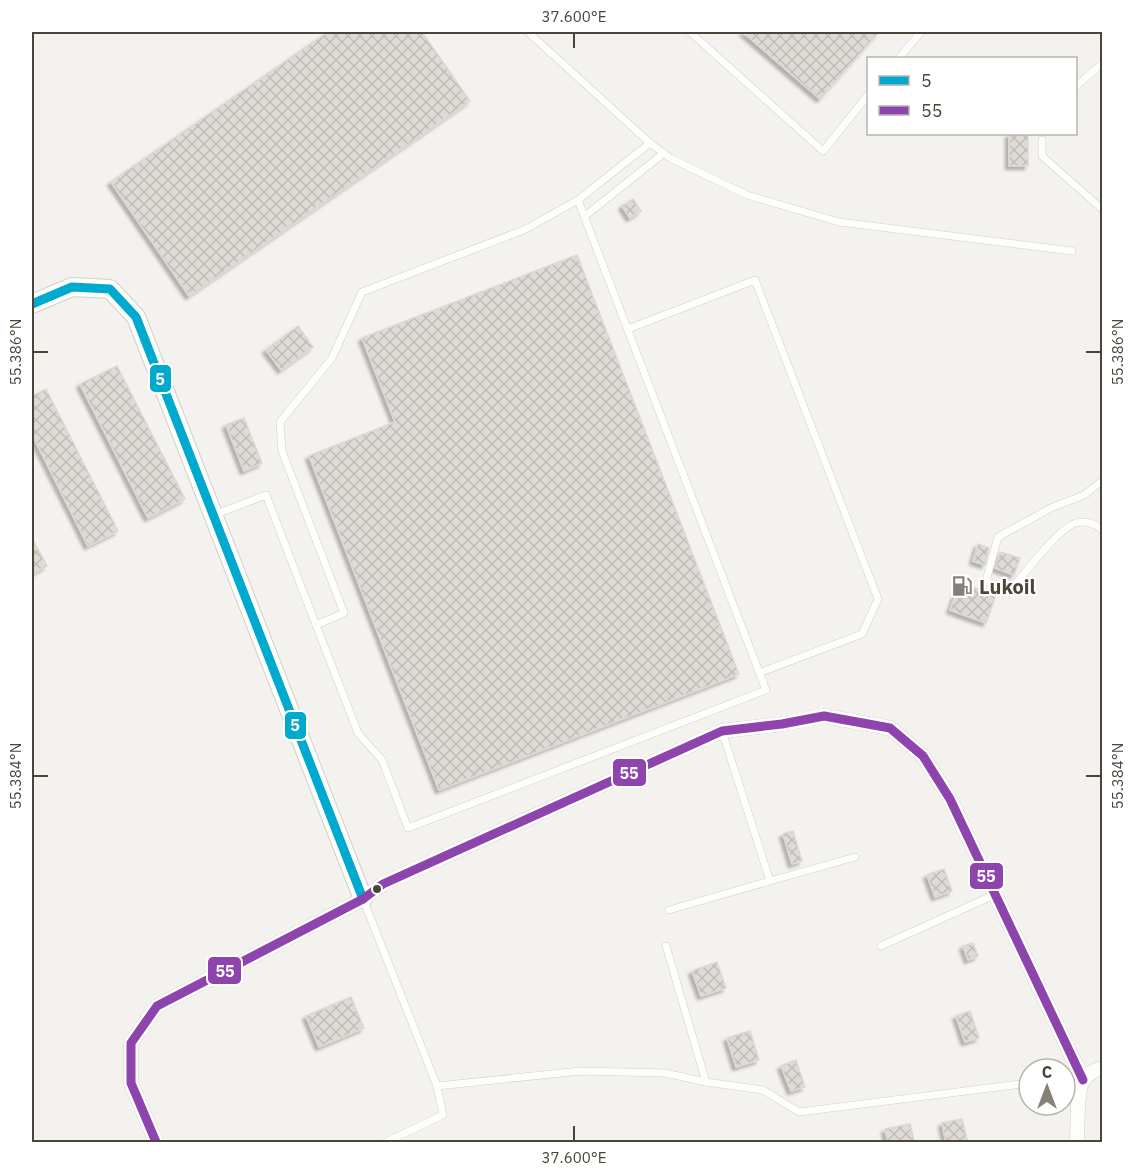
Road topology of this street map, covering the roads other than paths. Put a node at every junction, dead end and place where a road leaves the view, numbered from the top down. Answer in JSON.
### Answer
{"nodes":[{"id":1,"x":528,"y":32,"type":"edge"},
{"id":2,"x":690,"y":32,"type":"edge"},
{"id":3,"x":921,"y":32,"type":"edge"},
{"id":4,"x":900,"y":57,"type":"edge"},
{"id":5,"x":1102,"y":64,"type":"edge"},
{"id":6,"x":1077,"y":85,"type":"edge"},
{"id":7,"x":867,"y":96,"type":"edge"},
{"id":8,"x":1042,"y":140,"type":"dead end"},
{"id":9,"x":650,"y":143,"type":"junction"},
{"id":10,"x":664,"y":153,"type":"junction"},
{"id":11,"x":578,"y":200,"type":"junction"},
{"id":12,"x":1102,"y":209,"type":"edge"},
{"id":13,"x":585,"y":216,"type":"junction"},
{"id":14,"x":1072,"y":251,"type":"dead end"},
{"id":15,"x":32,"y":304,"type":"edge"},
{"id":16,"x":628,"y":328,"type":"junction"},
{"id":17,"x":1102,"y":481,"type":"edge"},
{"id":18,"x":213,"y":515,"type":"junction"},
{"id":19,"x":1102,"y":530,"type":"edge"},
{"id":20,"x":316,"y":624,"type":"junction"},
{"id":21,"x":759,"y":673,"type":"junction"},
{"id":22,"x":722,"y":731,"type":"junction"},
{"id":23,"x":855,"y":857,"type":"dead end"},
{"id":24,"x":770,"y":881,"type":"junction"},
{"id":25,"x":996,"y":894,"type":"junction"},
{"id":26,"x":363,"y":899,"type":"junction"},
{"id":27,"x":669,"y":910,"type":"dead end"},
{"id":28,"x":666,"y":946,"type":"dead end"},
{"id":29,"x":882,"y":946,"type":"dead end"},
{"id":30,"x":1102,"y":1068,"type":"edge"},
{"id":31,"x":1077,"y":1080,"type":"edge"},
{"id":32,"x":1083,"y":1080,"type":"junction"},
{"id":33,"x":706,"y":1082,"type":"junction"},
{"id":34,"x":1017,"y":1085,"type":"edge"},
{"id":35,"x":437,"y":1086,"type":"junction"},
{"id":36,"x":156,"y":1143,"type":"edge"},
{"id":37,"x":386,"y":1143,"type":"edge"},
{"id":38,"x":1077,"y":1143,"type":"edge"}],
"edges":[{"from":1,"to":9,"type":"lane"},
{"from":2,"to":7,"type":"lane"},
{"from":3,"to":4,"type":"lane"},
{"from":5,"to":6,"type":"lane"},
{"from":8,"to":12,"type":"lane"},
{"from":9,"to":10,"type":"lane"},
{"from":9,"to":11,"type":"lane"},
{"from":10,"to":13,"type":"lane"},
{"from":10,"to":14,"type":"lane"},
{"from":11,"to":13,"type":"lane"},
{"from":11,"to":20,"type":"lane"},
{"from":13,"to":16,"type":"lane"},
{"from":15,"to":18,"type":"street"},
{"from":16,"to":21,"type":"lane"},
{"from":16,"to":21,"type":"lane"},
{"from":17,"to":19,"type":"lane"},
{"from":18,"to":20,"type":"lane"},
{"from":18,"to":26,"type":"street"},
{"from":20,"to":21,"type":"lane"},
{"from":22,"to":24,"type":"lane"},
{"from":22,"to":25,"type":"street"},
{"from":22,"to":26,"type":"street"},
{"from":23,"to":24,"type":"lane"},
{"from":24,"to":27,"type":"lane"},
{"from":25,"to":29,"type":"lane"},
{"from":25,"to":32,"type":"street"},
{"from":26,"to":35,"type":"lane"},
{"from":26,"to":36,"type":"street"},
{"from":28,"to":33,"type":"lane"},
{"from":30,"to":32,"type":"street"},
{"from":31,"to":32,"type":"lane"},
{"from":32,"to":38,"type":"street"},
{"from":33,"to":34,"type":"lane"},
{"from":33,"to":35,"type":"lane"},
{"from":35,"to":37,"type":"lane"}]}
